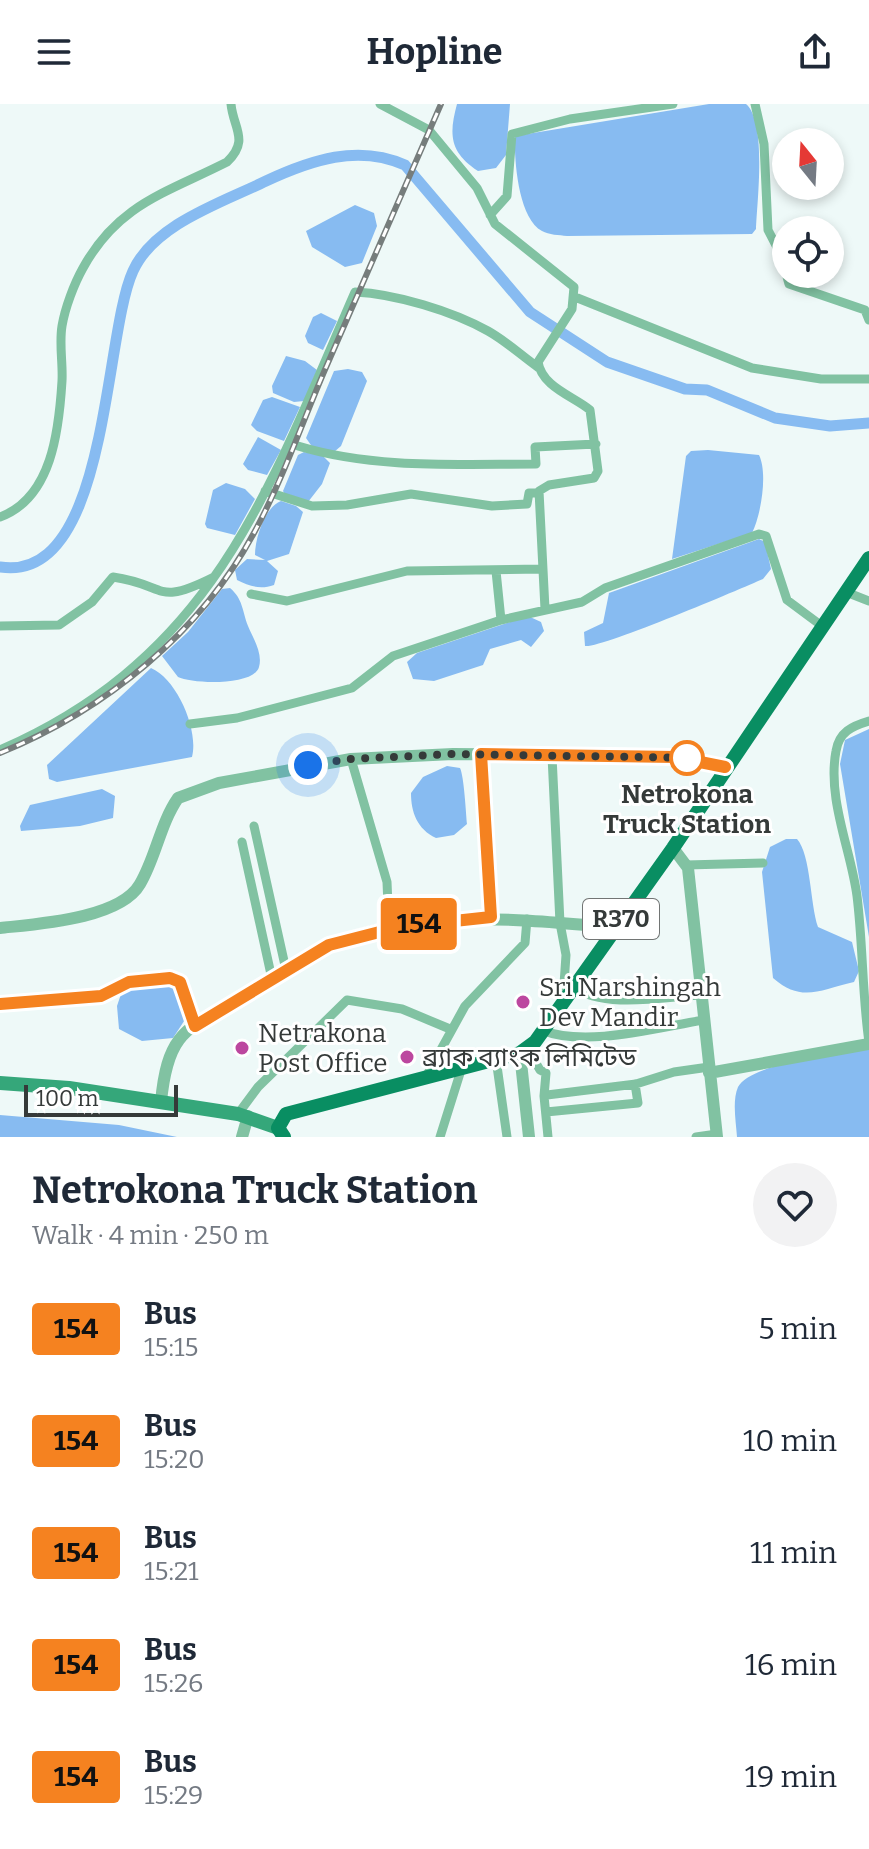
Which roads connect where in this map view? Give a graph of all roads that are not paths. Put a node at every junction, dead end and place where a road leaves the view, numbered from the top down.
1 (231, 104) edge
2 (380, 104) edge
3 (673, 104) edge
4 (755, 104) edge
5 (490, 215) junction
6 (575, 297) junction
7 (869, 320) edge
8 (539, 365) junction
9 (869, 379) edge
10 (596, 444) junction
11 (298, 446) dead end
12 (265, 491) junction
13 (539, 493) junction
14 (0, 517) edge
15 (869, 558) edge
16 (542, 569) junction
17 (496, 571) junction
18 (218, 576) junction
19 (846, 592) junction
20 (251, 594) dead end
21 (869, 601) edge
22 (545, 609) junction
23 (501, 620) junction
24 (0, 626) edge
25 (822, 626) junction
26 (869, 721) edge
27 (190, 724) dead end
28 (0, 750) edge
29 (481, 754) junction
30 (552, 756) junction
31 (351, 759) junction
32 (725, 767) junction
33 (254, 826) dead end
34 (242, 842) dead end
35 (673, 848) junction
36 (763, 863) dead end
37 (686, 865) junction
38 (491, 917) junction
39 (527, 919) junction
40 (560, 923) junction
41 (0, 928) edge
42 (389, 930) junction
43 (612, 932) junction
44 (865, 958) edge
45 (286, 970) junction
46 (272, 979) junction
47 (572, 987) junction
48 (701, 995) junction
49 (561, 1003) junction
50 (0, 1004) edge
51 (704, 1020) junction
52 (195, 1026) junction
53 (450, 1029) junction
54 (542, 1030) junction
55 (869, 1043) edge
56 (524, 1051) junction
57 (496, 1059) junction
58 (462, 1067) junction
59 (709, 1070) junction
60 (427, 1075) junction
61 (0, 1083) edge
62 (635, 1084) junction
63 (547, 1095) junction
64 (161, 1102) junction
65 (546, 1112) junction
66 (243, 1115) junction
67 (281, 1132) edge
68 (717, 1136) edge
69 (242, 1137) edge
70 (440, 1137) edge
71 (507, 1137) edge
72 (529, 1137) edge
73 (548, 1137) edge
74 (696, 1137) edge

1 - 14 street
2 - 5 street
3 - 5 street
4 - 7 street
5 - 6 street
6 - 8 street
6 - 9 street
8 - 10 street
8 - 12 street
10 - 11 street
10 - 13 street
12 - 13 street
12 - 18 street
13 - 16 street
15 - 19 main road, R370
16 - 17 street
16 - 22 street
17 - 20 street
17 - 23 street
18 - 24 street
18 - 28 street
19 - 21 street
19 - 25 main road, R370
22 - 23 street
22 - 25 street
23 - 27 street
25 - 32 main road, R370
26 - 44 street
29 - 30 street
29 - 31 street
29 - 38 street
30 - 32 street
30 - 40 street
31 - 41 street
31 - 42 street
32 - 35 main road, R370
33 - 45 street
34 - 46 street
35 - 37 street
35 - 43 main road, R370
36 - 37 street
37 - 48 street
38 - 39 street
38 - 42 street
39 - 40 street
39 - 53 street
40 - 43 street
40 - 49 street
42 - 45 street
43 - 47 main road, R370
44 - 55 street
45 - 46 street
46 - 52 street
47 - 48 street
47 - 49 main road, R370
48 - 51 street
49 - 54 main road, R370
50 - 52 street
51 - 54 street
51 - 59 street
52 - 64 street
53 - 60 street
53 - 66 street
54 - 56 main road, R370
55 - 59 street
56 - 57 main road
56 - 63 street
56 - 72 street
57 - 58 main road
57 - 71 street
58 - 60 main road
58 - 70 street
59 - 62 street
59 - 68 street
60 - 67 main road
61 - 64 main road
62 - 63 street
62 - 65 street
63 - 65 street
64 - 66 main road
65 - 73 street
66 - 67 main road
66 - 69 street
68 - 74 street

